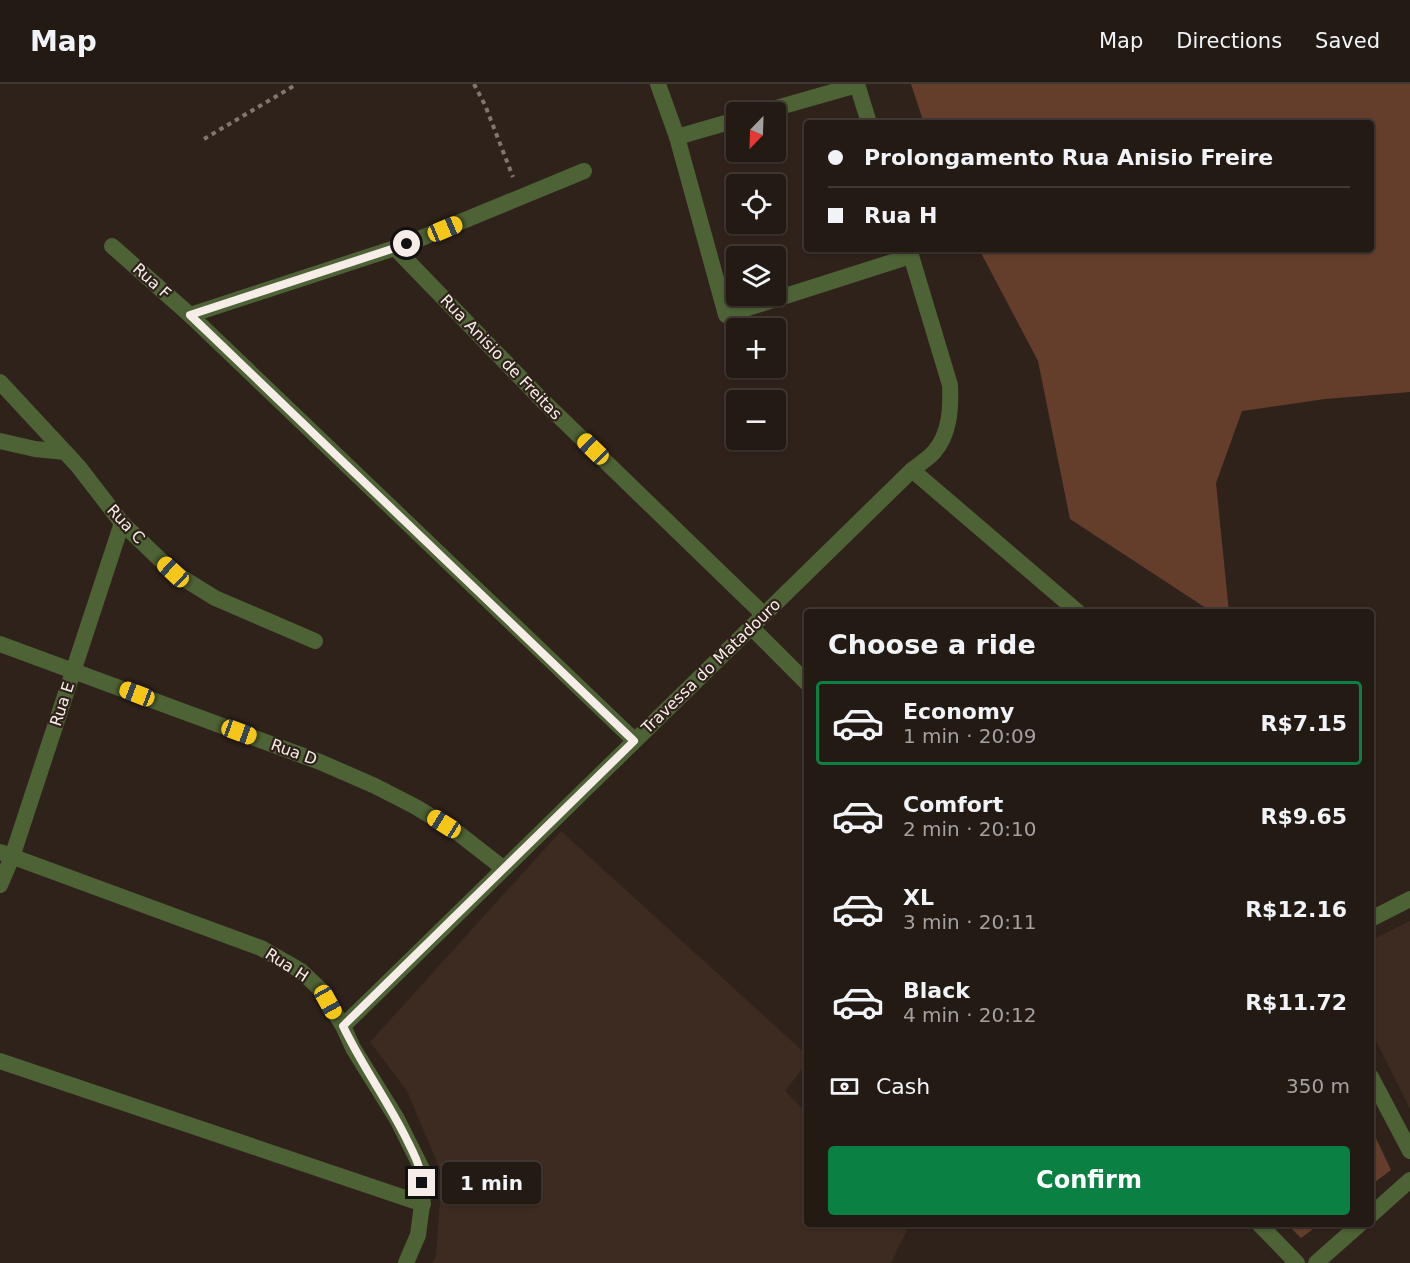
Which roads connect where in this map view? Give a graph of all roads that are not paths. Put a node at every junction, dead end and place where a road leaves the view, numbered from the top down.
1 (658, 84) edge
2 (857, 85) edge
3 (786, 105) edge
4 (868, 120) edge
5 (726, 123) edge
6 (677, 137) junction
7 (584, 171) dead end
8 (112, 246) dead end
9 (395, 248) junction
10 (910, 253) edge
11 (190, 315) junction
12 (0, 382) edge
13 (0, 441) edge
14 (65, 452) junction
15 (912, 470) junction
16 (122, 523) junction
17 (1074, 609) edge
18 (764, 615) junction
19 (751, 627) junction
20 (315, 641) dead end
21 (0, 644) edge
22 (73, 670) junction
23 (804, 680) edge
24 (634, 741) junction
25 (6, 855) edge
26 (503, 868) junction
27 (0, 885) edge
28 (1410, 899) edge
29 (1374, 917) edge
30 (343, 1026) junction
31 (0, 1061) edge
32 (1374, 1083) edge
33 (1410, 1151) edge
34 (1410, 1180) edge
35 (423, 1204) junction
36 (1374, 1212) edge
37 (1262, 1227) edge
38 (1357, 1227) edge
39 (406, 1263) edge
40 (1297, 1263) edge
41 (1316, 1263) edge

1 - 6 street
2 - 3 street
2 - 4 street
5 - 6 street
6 - 10 street, Travessa do Matadouro
7 - 9 street
8 - 11 street, Rua F
9 - 11 street
9 - 18 street, Rua Anisio de Freitas
10 - 15 street, Travessa do Matadouro
11 - 24 street, Rua F
12 - 14 street, Rua C
13 - 14 street
14 - 16 street, Rua C
15 - 17 street
15 - 18 street, Travessa do Matadouro
16 - 20 street, Rua C
16 - 22 street, Rua E
18 - 19 street, Travessa do Matadouro
19 - 23 street
19 - 24 street, Travessa do Matadouro
21 - 22 street, Rua D
22 - 25 street, Rua E
22 - 26 street, Rua D
24 - 26 street, Travessa do Matadouro
25 - 27 street, Rua E
25 - 30 street, Rua H
26 - 30 street, Travessa do Matadouro
28 - 29 street
30 - 35 street, Rua H
31 - 35 street
32 - 33 street
34 - 36 street
35 - 39 street, Rua H
37 - 40 street
38 - 41 street

